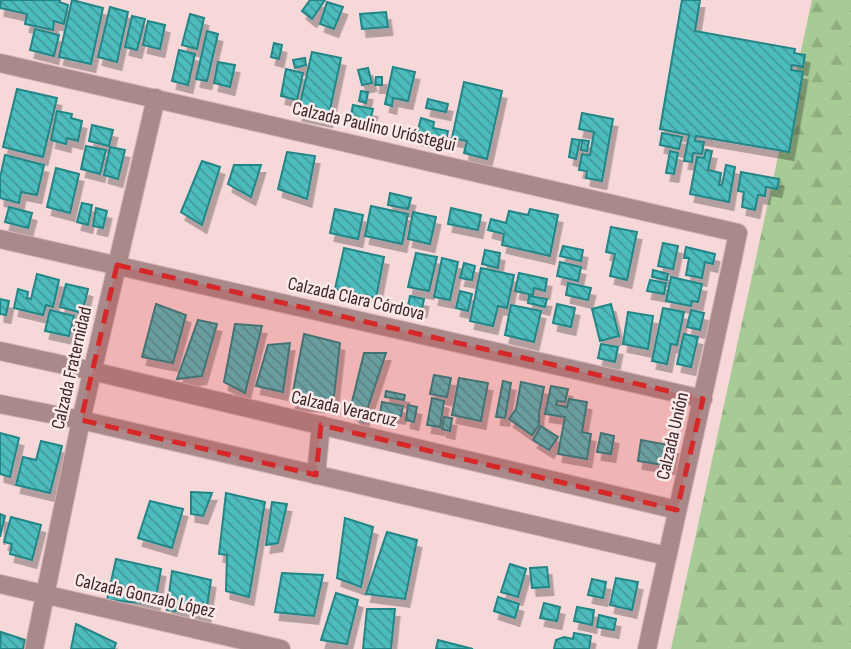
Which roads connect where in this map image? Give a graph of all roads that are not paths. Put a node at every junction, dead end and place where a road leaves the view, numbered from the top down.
1 (0, 63) edge
2 (156, 98) junction
3 (738, 233) joint
4 (0, 239) edge
5 (117, 265) junction
6 (0, 351) edge
7 (92, 371) junction
8 (703, 399) junction
9 (0, 404) edge
10 (81, 420) junction
11 (321, 425) junction
12 (316, 475) junction
13 (677, 510) junction
14 (667, 556) junction
15 (0, 584) edge
16 (46, 594) junction
17 (34, 649) edge
18 (281, 649) edge
19 (647, 649) edge

1 - 2 street, Calzada Paulino Urióstegui
2 - 3 street, Calzada Paulino Urióstegui
2 - 5 street, Calzada Fraternidad
3 - 8 street, Calzada Unión
4 - 5 street, Calzada Clara Córdova
5 - 7 street, Calzada Fraternidad
5 - 8 street, Calzada Clara Córdova
6 - 7 street, Calzada Veracruz
7 - 10 street, Calzada Fraternidad
7 - 11 street, Calzada Veracruz
8 - 13 street, Calzada Unión
9 - 10 street
10 - 12 street
10 - 16 street, Calzada Fraternidad
11 - 12 street
11 - 13 street, Calzada Veracruz
12 - 14 street
13 - 14 street, Calzada Unión
14 - 19 street, Calzada Unión
15 - 16 street, Calzada Gonzalo López
16 - 17 street, Calzada Fraternidad
16 - 18 street, Calzada Gonzalo López

